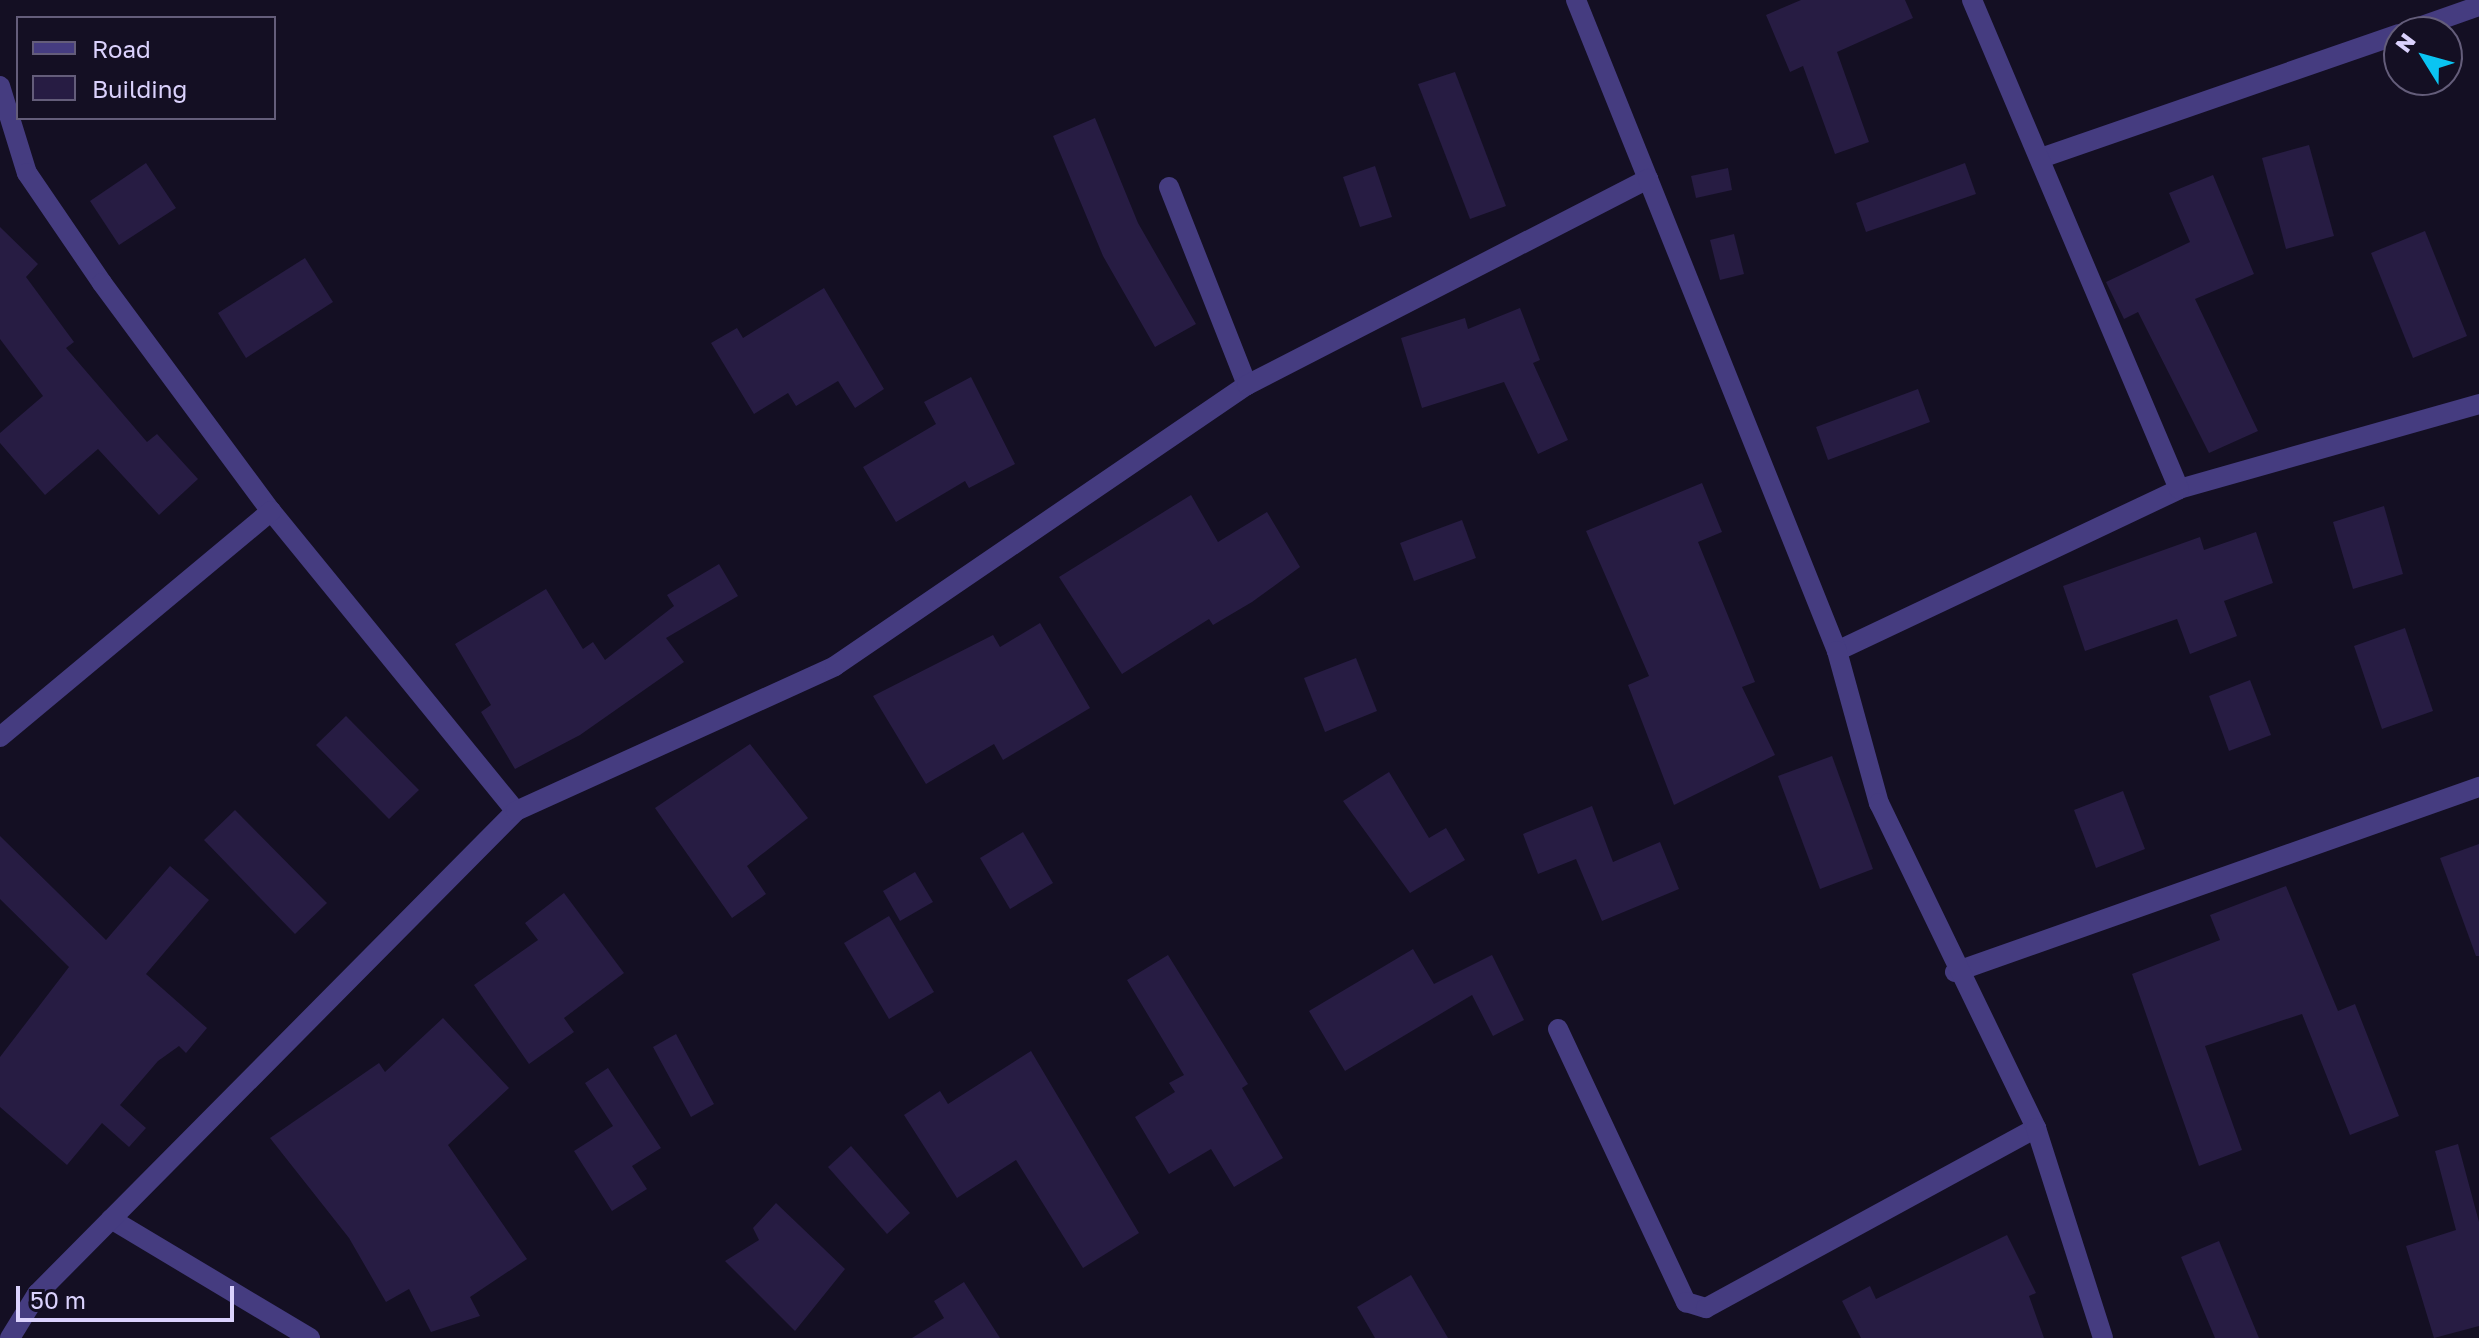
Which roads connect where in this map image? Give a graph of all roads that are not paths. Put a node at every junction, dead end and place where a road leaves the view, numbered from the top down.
1 (1576, 0) edge
2 (1972, 0) edge
3 (2479, 6) edge
4 (2450, 16) edge
5 (2383, 40) edge
6 (0, 86) edge
7 (2041, 158) junction
8 (1648, 179) junction
9 (1169, 187) dead end
10 (1247, 385) junction
11 (2479, 404) edge
12 (2179, 489) junction
13 (271, 511) junction
14 (1837, 651) junction
15 (2, 731) edge
16 (2479, 787) edge
17 (516, 811) junction
18 (1955, 972) junction
19 (1558, 1029) dead end
20 (2036, 1128) junction
21 (111, 1219) junction
22 (10, 1338) edge
23 (310, 1338) edge
24 (2103, 1338) edge

1 - 8 street
2 - 7 street
3 - 4 street
5 - 7 street
6 - 13 street
7 - 12 street
8 - 10 street
8 - 14 street
9 - 10 street
10 - 17 street
11 - 12 street
12 - 14 street
13 - 15 street
13 - 17 street
14 - 18 street
16 - 18 street
17 - 21 street
18 - 20 street
19 - 20 street
20 - 24 street
21 - 22 street
21 - 23 street

